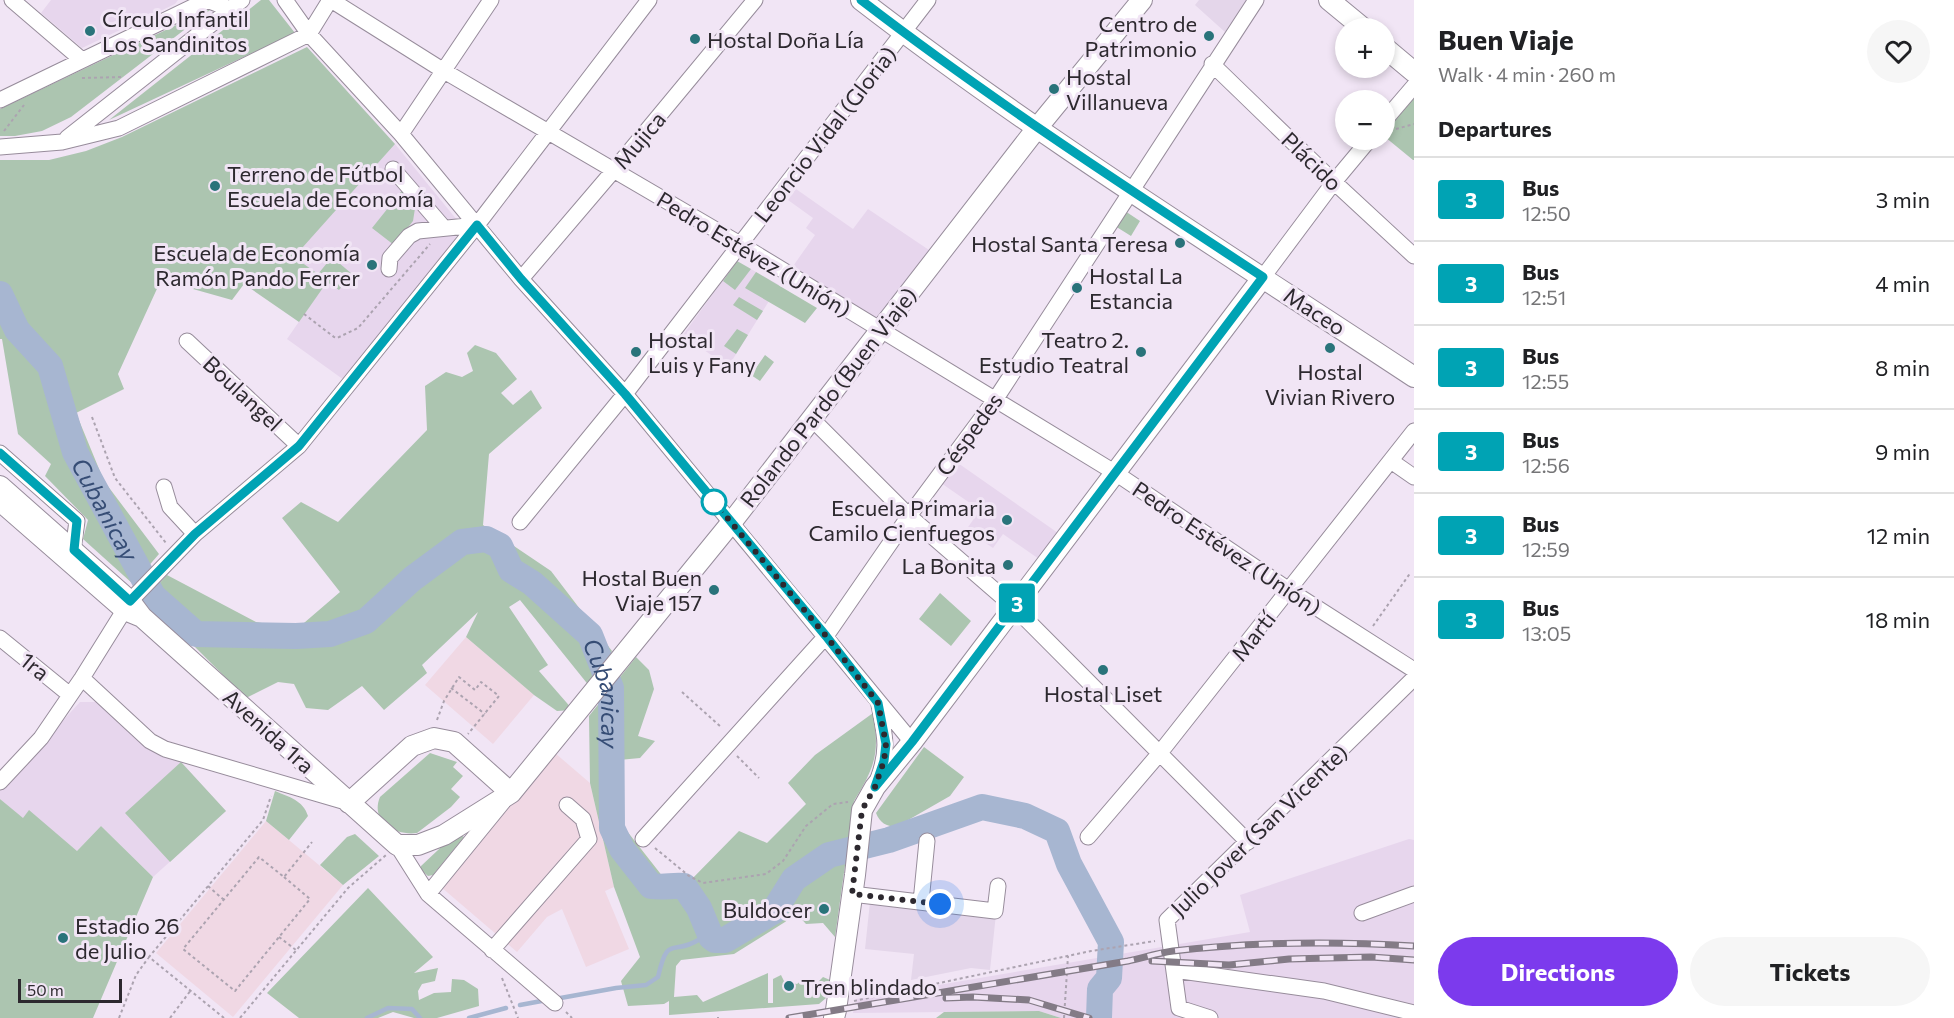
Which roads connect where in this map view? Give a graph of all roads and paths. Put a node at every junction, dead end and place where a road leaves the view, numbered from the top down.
1 (12, 0) edge
2 (285, 0) edge
3 (330, 0) edge
4 (491, 0) edge
5 (649, 0) edge
6 (755, 0) edge
7 (861, 0) edge
8 (928, 0) edge
9 (1142, 0) edge
10 (1256, 0) edge
11 (1329, 0) edge
12 (236, 4) edge
13 (1351, 18) edge
14 (903, 33) junction
15 (309, 34) junction
16 (1395, 56) edge
17 (82, 60) junction
18 (1212, 64) junction
19 (444, 71) junction
20 (1414, 72) edge
21 (146, 76) junction
22 (78, 78) dead end
23 (1414, 86) edge
24 (0, 100) edge
25 (25, 103) dead end
26 (1395, 116) edge
27 (1414, 124) edge
28 (1395, 126) edge
29 (1037, 128) junction
30 (549, 133) junction
31 (401, 134) junction
32 (0, 136) edge
33 (62, 142) junction
34 (0, 147) edge
35 (1361, 150) edge
36 (393, 169) dead end
37 (614, 170) junction
38 (1334, 182) junction
39 (1131, 191) junction
40 (477, 225) junction
41 (444, 228) junction
42 (740, 244) junction
43 (1414, 256) edge
44 (389, 269) dead end
45 (1263, 277) junction
46 (521, 279) junction
47 (304, 314) dead end
48 (880, 330) junction
49 (187, 341) dead end
50 (1414, 376) edge
51 (625, 394) junction
52 (995, 400) junction
53 (92, 417) dead end
54 (812, 419) junction
55 (1414, 432) edge
56 (299, 446) junction
57 (0, 453) edge
58 (1391, 461) junction
59 (1114, 472) junction
60 (1414, 477) edge
61 (0, 486) edge
62 (164, 487) dead end
63 (0, 501) edge
64 (909, 516) junction
65 (520, 522) dead end
66 (731, 523) junction
67 (195, 534) junction
68 (74, 550) junction
69 (175, 555) junction
70 (1411, 572) dead end
71 (1289, 590) junction
72 (133, 606) junction
73 (1014, 607) junction
74 (826, 636) junction
75 (0, 638) edge
76 (1364, 638) junction
77 (1414, 670) edge
78 (82, 678) junction
79 (1414, 678) edge
80 (451, 687) junction
81 (682, 692) dead end
82 (70, 695) junction
83 (878, 703) junction
84 (485, 714) junction
85 (431, 739) junction
86 (730, 742) junction
87 (912, 742) junction
88 (459, 746) junction
89 (1159, 754) junction
90 (759, 778) dead end
91 (0, 782) edge
92 (276, 782) junction
93 (875, 787) junction
94 (511, 793) junction
95 (854, 802) dead end
96 (349, 803) junction
97 (567, 805) dead end
98 (1088, 837) dead end
99 (643, 839) joint
100 (927, 841) dead end
101 (312, 842) dead end
102 (1248, 842) junction
103 (397, 845) junction
104 (284, 877) junction
105 (854, 885) junction
106 (208, 886) junction
107 (998, 886) dead end
108 (428, 894) junction
109 (1414, 894) edge
110 (224, 900) junction
111 (921, 902) junction
112 (1362, 913) dead end
113 (279, 937) junction
114 (1169, 938) junction
115 (296, 950) junction
116 (492, 950) junction
117 (1068, 956) junction
118 (149, 957) junction
119 (1174, 970) junction
120 (191, 990) junction
121 (554, 1002) joint
122 (835, 1012) edge
123 (1414, 1012) edge
124 (118, 1018) edge
125 (170, 1018) edge
126 (224, 1018) edge
127 (240, 1018) edge
128 (518, 1018) edge
129 (572, 1018) edge
130 (1064, 1018) edge
131 (1210, 1018) edge

1 - 17 street
2 - 15 street
3 - 15 street
3 - 19 street, Pedro Estévez (Unión)
4 - 19 street
5 - 30 street
6 - 37 street, Mujica
7 - 14 main road, Maceo
8 - 14 street, Leoncio Vidal (Gloria)
9 - 29 main road, Rolando Pardo (Buen Viaje)
10 - 18 street, Céspedes
11 - 13 main road
12 - 17 street
12 - 21 street
14 - 29 main road, Maceo
14 - 42 street, Leoncio Vidal (Gloria)
15 - 31 street
15 - 33 street
16 - 20 main road
17 - 24 street
18 - 38 street, Plácido
18 - 39 street, Céspedes
19 - 30 street, Pedro Estévez (Unión)
19 - 31 street
21 - 22 path
21 - 33 street
23 - 26 street
25 - 32 path
27 - 28 path
29 - 39 main road, Maceo
29 - 48 main road, Rolando Pardo (Buen Viaje)
30 - 37 street, Pedro Estévez (Unión)
30 - 40 street
31 - 40 street
33 - 34 street
35 - 38 street
36 - 41 street
37 - 42 street, Pedro Estévez (Unión)
37 - 46 street, Mujica
38 - 43 street, Plácido
38 - 45 street
39 - 45 main road, Maceo
39 - 52 street, Céspedes
40 - 41 street
40 - 46 street
40 - 56 street
41 - 44 street
41 - 47 path
42 - 48 street, Pedro Estévez (Unión)
42 - 51 street, Leoncio Vidal (Gloria)
45 - 50 main road, Maceo
45 - 59 main road
46 - 51 street
48 - 52 street, Pedro Estévez (Unión)
48 - 54 main road, Rolando Pardo (Buen Viaje)
49 - 56 street, Boulangel
51 - 65 street, Leoncio Vidal (Gloria)
51 - 66 street
52 - 59 street, Pedro Estévez (Unión)
52 - 64 street, Céspedes
53 - 69 path
54 - 64 street
54 - 66 main road, Rolando Pardo (Buen Viaje)
55 - 58 street, Martí
56 - 67 street
57 - 68 street
58 - 60 street
58 - 71 street, Martí
59 - 71 street, Pedro Estévez (Unión)
59 - 73 main road
61 - 68 main road, Avenida 1ra
62 - 67 street
63 - 72 main road, Avenida 1ra
64 - 73 street
64 - 74 street, Céspedes
66 - 74 street
66 - 94 main road, Rolando Pardo (Buen Viaje)
67 - 69 street
68 - 72 main road, Avenida 1ra
69 - 72 street
70 - 76 path
71 - 76 street, Pedro Estévez (Unión)
71 - 89 street, Martí
72 - 78 street
72 - 96 main road, Avenida 1ra
73 - 87 main road
73 - 89 street
74 - 83 street
74 - 86 street, Céspedes
75 - 82 street, 1ra
76 - 77 street, Pedro Estévez (Unión)
78 - 82 street
78 - 92 street
79 - 102 street, Julio Jover (San Vicente)
80 - 84 path
80 - 84 path
80 - 85 path
81 - 86 path
82 - 91 street
83 - 87 street
83 - 93 street
84 - 88 path
85 - 88 main road
85 - 96 main road
86 - 90 path
86 - 99 street, Céspedes
87 - 93 main road
88 - 94 main road
89 - 98 street, Martí
89 - 102 street
92 - 96 street
92 - 106 path
93 - 105 main road
94 - 103 main road, Rolando Pardo (Buen Viaje)
94 - 108 street
95 - 99 path
96 - 103 main road, Avenida 1ra
97 - 116 street
100 - 111 street
101 - 104 path
102 - 114 street, Julio Jover (San Vicente)
103 - 108 street
103 - 115 path
104 - 110 path
104 - 113 path
105 - 111 street
105 - 122 main road
106 - 110 path
106 - 118 path
107 - 111 street
108 - 116 street
109 - 112 street
110 - 113 path
113 - 115 path
114 - 117 path
114 - 119 street, Julio Jover (San Vicente)
115 - 127 path
116 - 121 street
116 - 128 path
117 - 122 path
117 - 130 path
118 - 120 path
118 - 124 path
119 - 123 street
119 - 131 street, Julio Jover (San Vicente)
120 - 125 path
120 - 126 path
121 - 129 path

